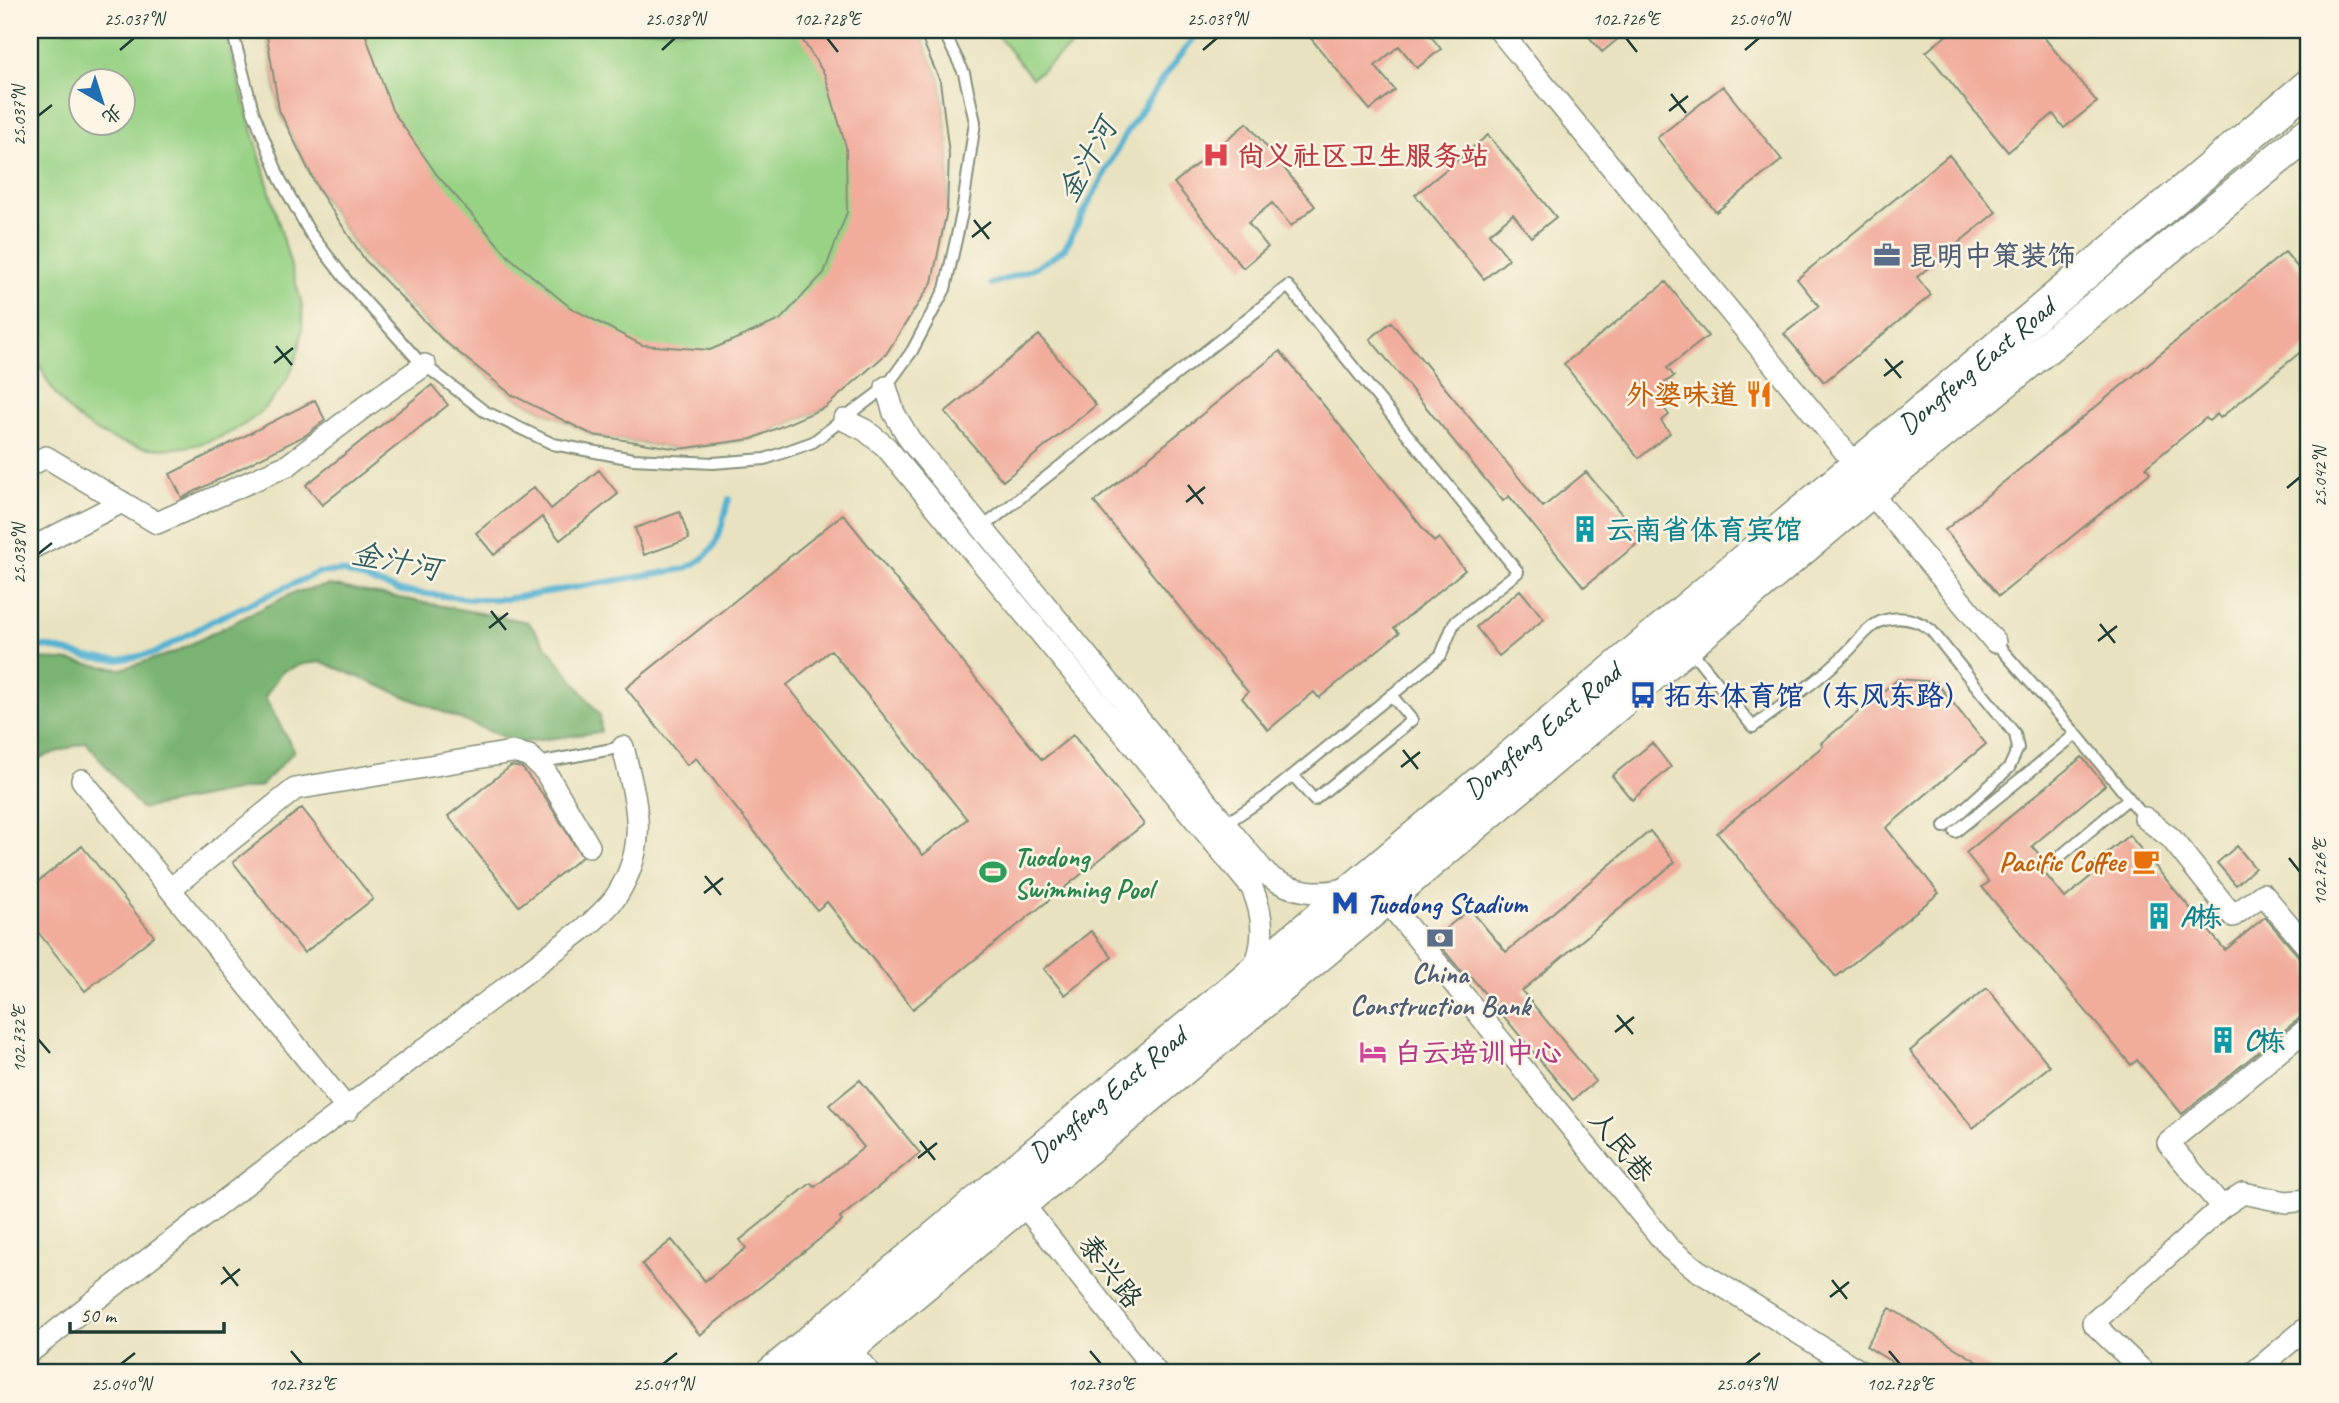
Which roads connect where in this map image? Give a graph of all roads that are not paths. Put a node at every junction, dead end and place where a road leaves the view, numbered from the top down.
1 (232, 30) edge
2 (943, 30) edge
3 (1499, 30) edge
4 (2309, 85) edge
5 (2309, 133) edge
6 (425, 365) junction
7 (886, 387) junction
8 (844, 420) junction
9 (30, 465) edge
10 (1863, 478) junction
11 (122, 502) junction
12 (982, 528) junction
13 (30, 549) edge
14 (1995, 642) joint
15 (1687, 645) junction
16 (1391, 695) junction
17 (2076, 734) junction
18 (623, 747) joint
19 (548, 761) dead end
20 (1293, 775) junction
21 (82, 780) dead end
22 (2129, 798) junction
23 (2145, 818) joint
24 (1225, 824) junction
25 (1944, 827) dead end
26 (1955, 832) dead end
27 (589, 846) dead end
28 (2051, 864) dead end
29 (1384, 882) junction
30 (170, 889) junction
31 (2309, 949) edge
32 (1252, 974) junction
33 (2309, 1027) edge
34 (348, 1110) junction
35 (2309, 1200) edge
36 (1022, 1203) junction
37 (2221, 1208) junction
38 (2309, 1326) edge
39 (848, 1348) junction
40 (30, 1352) edge
41 (772, 1373) edge
42 (818, 1373) edge
43 (870, 1373) edge
44 (1157, 1373) edge
45 (1863, 1373) edge
46 (2145, 1373) edge
47 (2253, 1373) edge

1 - 6 lane
2 - 7 lane
3 - 10 street
4 - 10 main road, Dongfeng East Road
5 - 10 main road, Dongfeng East Road
6 - 8 lane
6 - 11 street
7 - 8 lane
7 - 12 street
8 - 32 street
9 - 11 street
10 - 14 street
10 - 15 main road, Dongfeng East Road
10 - 29 main road, Dongfeng East Road
11 - 13 street
12 - 16 lane
12 - 24 street
14 - 17 lane
15 - 25 lane
15 - 29 main road, Dongfeng East Road
16 - 20 lane
16 - 20 lane
17 - 22 lane
17 - 26 lane
18 - 19 lane
18 - 34 street
20 - 24 lane
21 - 30 street
22 - 23 lane
22 - 28 lane
23 - 31 street
24 - 29 street
27 - 30 street
29 - 32 main road, Dongfeng East Road
29 - 36 main road, Dongfeng East Road
29 - 45 street, 人民巷
30 - 34 street
32 - 41 main road, Dongfeng East Road
33 - 37 street
34 - 40 street
35 - 37 street
36 - 39 main road, Dongfeng East Road
36 - 44 street, 泰兴路
37 - 46 street
38 - 47 street
39 - 42 main road, Dongfeng East Road
39 - 43 street

